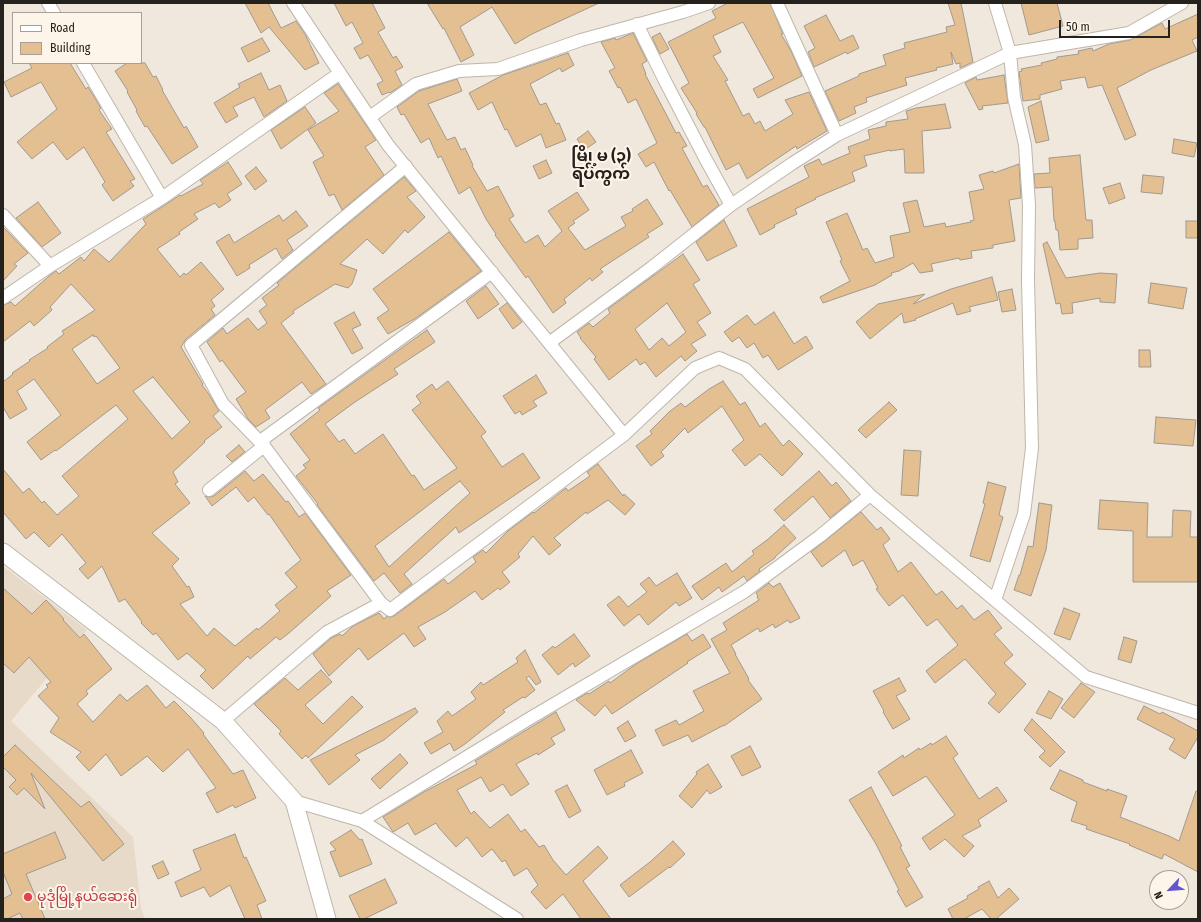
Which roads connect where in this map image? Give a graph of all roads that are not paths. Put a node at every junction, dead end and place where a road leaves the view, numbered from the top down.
1 (48, 3) edge
2 (293, 3) edge
3 (708, 3) edge
4 (777, 3) edge
5 (995, 3) edge
6 (1182, 3) edge
7 (53, 12) edge
8 (637, 24) junction
9 (1010, 53) junction
10 (84, 64) edge
11 (340, 73) junction
12 (370, 117) junction
13 (837, 135) junction
14 (406, 166) junction
15 (162, 198) junction
16 (731, 205) junction
17 (3, 215) edge
18 (50, 266) junction
19 (492, 272) junction
20 (3, 298) edge
21 (549, 343) junction
22 (624, 435) junction
23 (264, 446) junction
24 (209, 490) dead end
25 (870, 495) junction
26 (3, 552) edge
27 (995, 600) junction
28 (381, 602) junction
29 (1198, 713) edge
30 (223, 721) junction
31 (294, 801) junction
32 (362, 821) junction
33 (327, 919) edge
34 (517, 919) edge

1 - 7 street
2 - 11 street
3 - 8 street
4 - 13 street
5 - 9 street
6 - 9 street
8 - 12 street
8 - 16 street
9 - 13 street
9 - 27 street
10 - 15 street
11 - 12 street
11 - 15 street
12 - 14 street
13 - 16 street
14 - 19 street
14 - 23 street
15 - 18 street
16 - 21 street
17 - 18 street
18 - 20 street
19 - 21 street
19 - 23 street
21 - 22 street
22 - 25 street
22 - 28 street
23 - 24 street
23 - 28 street
25 - 27 street
25 - 32 street
26 - 30 main road
27 - 29 street
28 - 30 street
30 - 31 main road
31 - 32 street
31 - 33 main road
32 - 34 street

